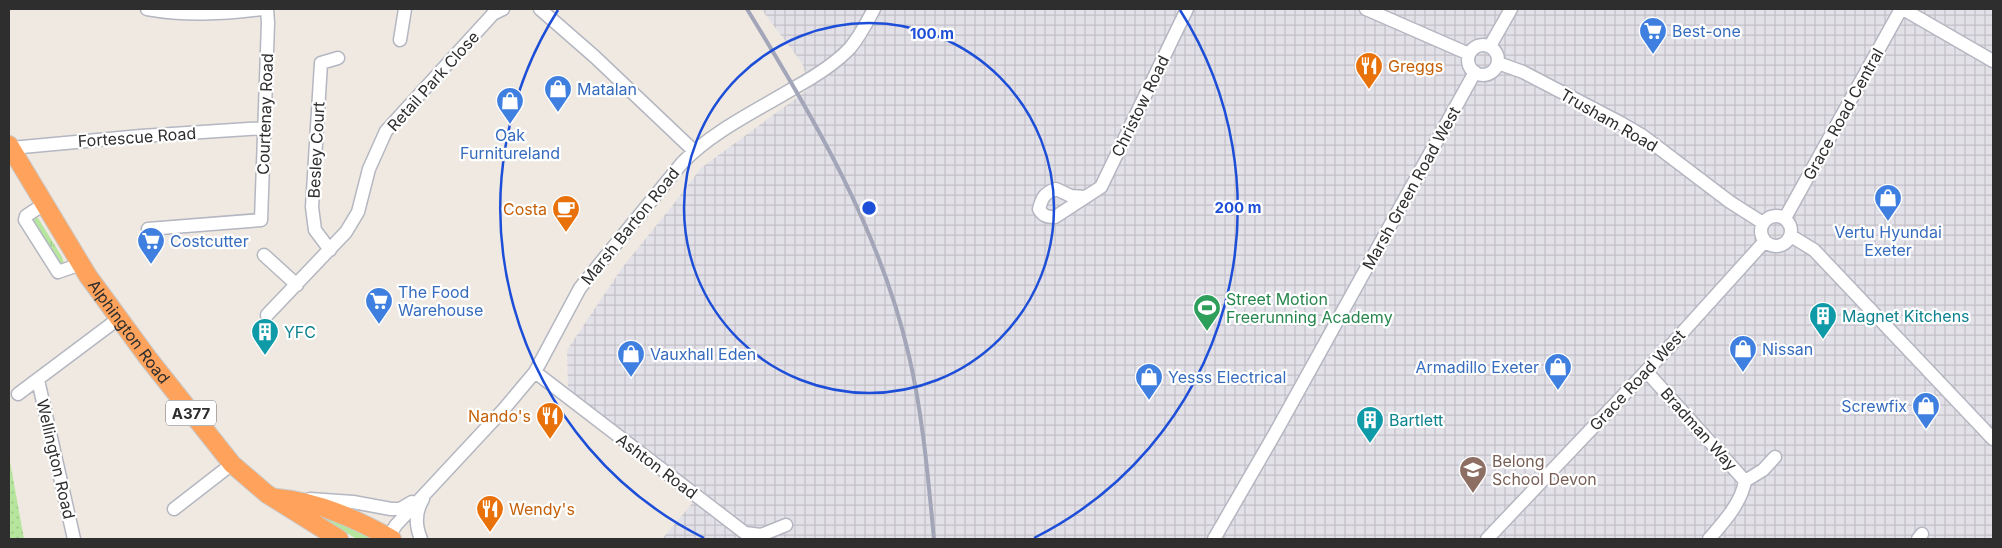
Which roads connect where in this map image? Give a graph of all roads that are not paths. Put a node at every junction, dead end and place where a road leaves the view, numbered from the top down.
1 (147, 9) edge
2 (262, 9) edge
3 (267, 9) edge
4 (405, 9) edge
5 (502, 9) edge
6 (540, 9) edge
7 (874, 9) edge
8 (1187, 9) edge
9 (1366, 9) edge
10 (1511, 9) edge
11 (1902, 9) edge
12 (400, 40) dead end
13 (1490, 46) junction
14 (1469, 54) junction
15 (338, 58) dead end
16 (1992, 58) edge
17 (1498, 63) junction
18 (1475, 72) junction
19 (265, 128) junction
20 (10, 147) edge
21 (694, 151) junction
22 (1086, 197) dead end
23 (44, 204) junction
24 (1785, 218) junction
25 (1763, 223) junction
26 (148, 229) dead end
27 (1791, 236) junction
28 (1765, 241) junction
29 (330, 250) junction
30 (264, 254) dead end
31 (81, 264) junction
32 (296, 285) junction
33 (267, 316) dead end
34 (118, 319) junction
35 (1646, 371) junction
36 (535, 372) junction
37 (38, 380) junction
38 (18, 394) dead end
39 (1993, 439) edge
40 (1775, 457) dead end
41 (232, 464) junction
42 (1745, 481) junction
43 (429, 488) junction
44 (274, 498) junction
45 (298, 500) junction
46 (174, 509) dead end
47 (786, 525) dead end
48 (391, 536) edge
49 (74, 539) edge
50 (339, 539) edge
51 (421, 539) edge
52 (1214, 539) edge
53 (1487, 539) edge
54 (1709, 539) edge

1 - 2 street
3 - 19 street, Courtenay Road
4 - 12 street
5 - 29 street, Retail Park Close
6 - 21 street
7 - 21 street, Marsh Barton Road
8 - 22 street, Christow Road
9 - 14 street
10 - 13 street
11 - 16 street
11 - 24 street, Grace Road Central
13 - 14 street
13 - 17 street
14 - 18 street
15 - 29 street, Besley Court
17 - 18 street
17 - 25 street, Trusham Road
18 - 52 street, Marsh Green Road West
19 - 20 street, Fortescue Road
19 - 26 street, Courtenay Road
20 - 23 highway, Alphington Road / A377
21 - 36 street, Marsh Barton Road
23 - 31 highway, Alphington Road / A377
23 - 31 street
24 - 25 street
24 - 27 street
25 - 28 street
27 - 28 street
27 - 39 street
28 - 35 street, Grace Road West
29 - 32 street, Retail Park Close
30 - 32 street
31 - 34 highway, Alphington Road / A377
32 - 33 street, Retail Park Close
34 - 37 street
34 - 41 highway, Alphington Road / A377
35 - 42 street, Bradman Way
35 - 53 street, Grace Road West
36 - 43 street, Marsh Barton Road
36 - 47 street, Ashton Road
37 - 38 street
37 - 49 street, Wellington Road
40 - 42 street
41 - 44 highway, Alphington Road / A377
41 - 46 street
42 - 54 street, Bradman Way
43 - 45 street, Marsh Barton Road
43 - 48 street, Marsh Barton Road
43 - 51 street, Marsh Barton Road
44 - 45 highway
44 - 50 highway, Alphington Road / A377
45 - 48 highway

